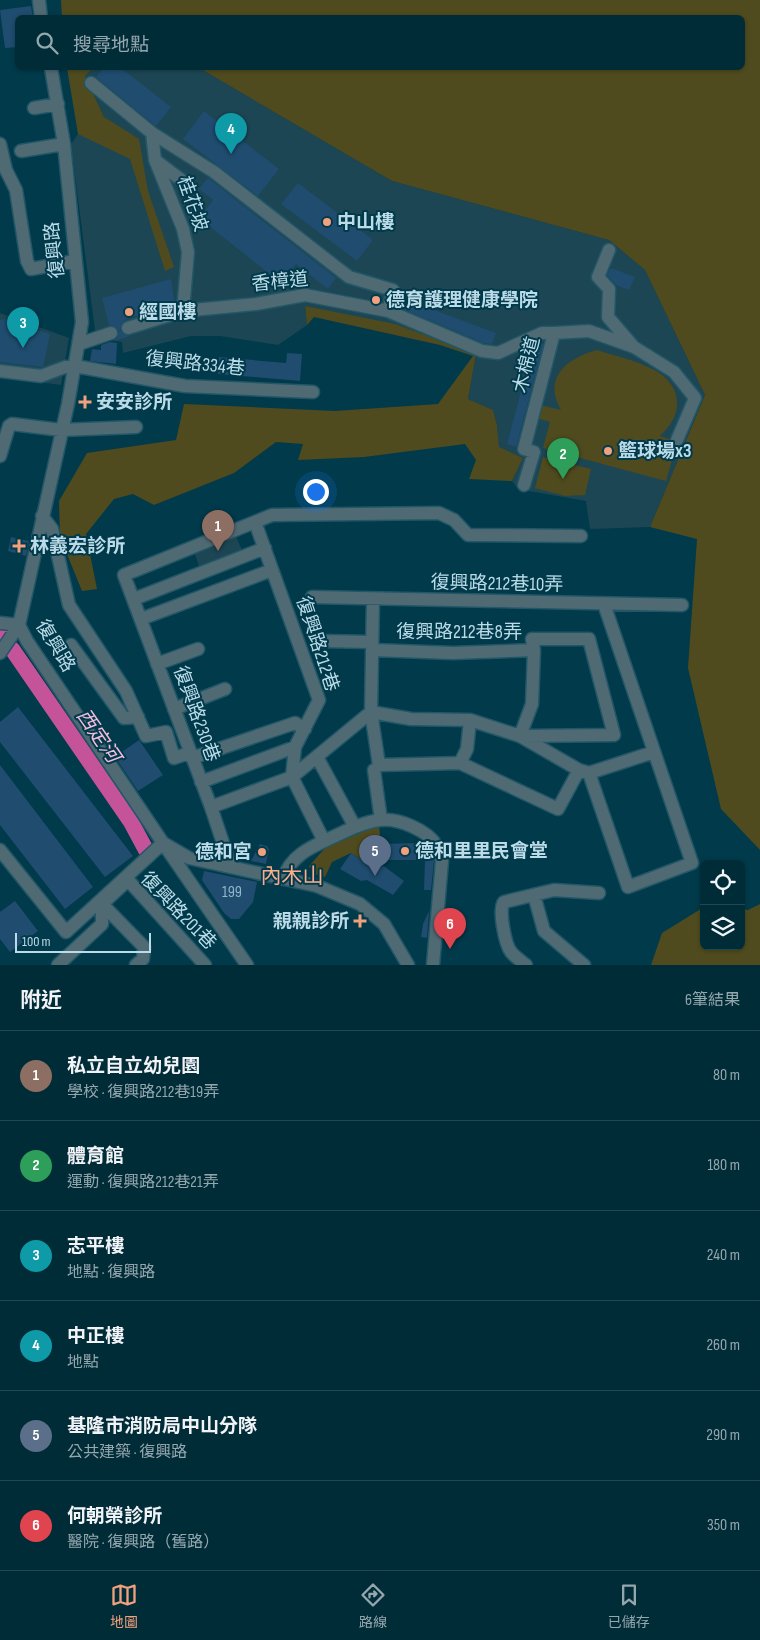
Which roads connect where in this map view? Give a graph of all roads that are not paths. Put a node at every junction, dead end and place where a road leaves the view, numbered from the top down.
1 (39, 0) edge
2 (40, 15) edge
3 (50, 70) edge
4 (91, 83) dead end
5 (58, 104) junction
6 (34, 108) dead end
7 (152, 134) junction
8 (0, 144) edge
9 (64, 144) junction
10 (20, 151) dead end
11 (156, 160) junction
12 (188, 185) dead end
13 (609, 250) dead end
14 (74, 261) junction
15 (183, 311) junction
16 (388, 311) junction
17 (82, 322) junction
18 (128, 328) dead end
19 (554, 332) junction
20 (80, 344) junction
21 (634, 347) junction
22 (75, 366) junction
23 (0, 371) edge
24 (313, 392) dead end
25 (136, 427) dead end
26 (61, 430) junction
27 (677, 440) dead end
28 (0, 456) edge
29 (524, 485) dead end
30 (42, 516) junction
31 (255, 522) junction
32 (581, 536) dead end
33 (265, 548) junction
34 (272, 570) junction
35 (312, 598) dead end
36 (134, 599) junction
37 (373, 600) junction
38 (604, 604) junction
39 (682, 605) dead end
40 (141, 620) junction
41 (0, 624) edge
42 (19, 625) junction
43 (323, 641) dead end
44 (71, 645) dead end
45 (533, 645) junction
46 (372, 646) junction
47 (198, 649) dead end
48 (0, 653) edge
49 (157, 664) junction
50 (225, 689) dead end
51 (174, 709) junction
52 (371, 712) junction
53 (138, 717) junction
54 (470, 720) junction
55 (305, 729) junction
56 (520, 736) junction
57 (295, 747) junction
58 (654, 752) junction
59 (191, 756) junction
60 (317, 757) junction
61 (460, 763) junction
62 (374, 770) dead end
63 (584, 772) junction
64 (292, 777) junction
65 (201, 782) junction
66 (211, 807) junction
67 (381, 820) junction
68 (355, 827) junction
69 (324, 841) junction
70 (163, 843) junction
71 (0, 850) edge
72 (189, 858) junction
73 (231, 867) junction
74 (181, 871) junction
75 (283, 879) junction
76 (599, 893) dead end
77 (534, 895) junction
78 (102, 904) junction
79 (142, 963) edge
80 (58, 965) edge
81 (205, 965) edge
82 (247, 965) edge
83 (408, 965) edge
84 (433, 965) edge
85 (526, 965) edge
86 (584, 965) edge

1 - 2 street
3 - 5 street, 復興路
4 - 7 street
5 - 6 street
5 - 9 street, 復興路
7 - 11 street, 桂花坡
7 - 16 street
8 - 14 street
9 - 10 street
9 - 14 street, 復興路
11 - 12 street
11 - 15 street, 桂花坡
13 - 21 street
14 - 17 street, 復興路
15 - 16 street, 香樟道
15 - 18 street
16 - 19 street, 木棉道
17 - 20 street, 復興路
17 - 20 street
19 - 21 street
19 - 29 street, 木棉道
20 - 22 street, 復興路
21 - 27 street
22 - 23 street
22 - 24 street, 復興路334巷
22 - 26 street, 復興路
25 - 26 street
26 - 28 street
26 - 30 street, 復興路
30 - 42 street, 復興路
30 - 53 street
31 - 32 street
31 - 33 street, 復興路212巷
31 - 36 street, 復興路230巷
33 - 34 street, 復興路212巷
33 - 36 street
34 - 40 street
34 - 55 street, 復興路212巷
35 - 37 street, 復興路212巷10弄
36 - 40 street, 復興路230巷
37 - 38 street, 復興路212巷10弄
37 - 46 street
38 - 39 street, 復興路212巷10弄
38 - 58 street
40 - 49 street, 復興路230巷
41 - 42 street
42 - 48 street
42 - 70 street, 復興路
43 - 46 street, 復興路212巷8弄
44 - 53 street
45 - 46 street, 復興路212巷8弄
45 - 56 street
45 - 56 street, 復興路212巷8弄
46 - 52 street
47 - 49 street
49 - 51 street, 復興路230巷
50 - 51 street
51 - 59 street, 復興路230巷
52 - 54 street
52 - 60 street
52 - 61 street
53 - 59 street
54 - 56 street
54 - 61 street
55 - 57 street, 復興路212巷
55 - 59 street
56 - 63 street
57 - 64 street, 復興路212巷
57 - 65 street
58 - 63 street
58 - 63 street
59 - 65 street, 復興路230巷
60 - 64 street
60 - 68 street
61 - 63 street
62 - 67 street
64 - 66 street
64 - 69 street, 復興路212巷
65 - 66 street, 復興路230巷
66 - 73 street, 復興路230巷
67 - 68 street
67 - 84 street
68 - 69 street
69 - 75 street
70 - 71 street
70 - 72 street, 復興路
70 - 74 street, 復興路201巷
72 - 73 street, 復興路
72 - 74 street, 復興路201巷
73 - 75 street, 復興路
74 - 82 street, 復興路201巷
75 - 83 street, 復興路
76 - 77 street
77 - 85 street
77 - 86 street
78 - 79 street
78 - 80 street
78 - 81 street, 復興路201巷

